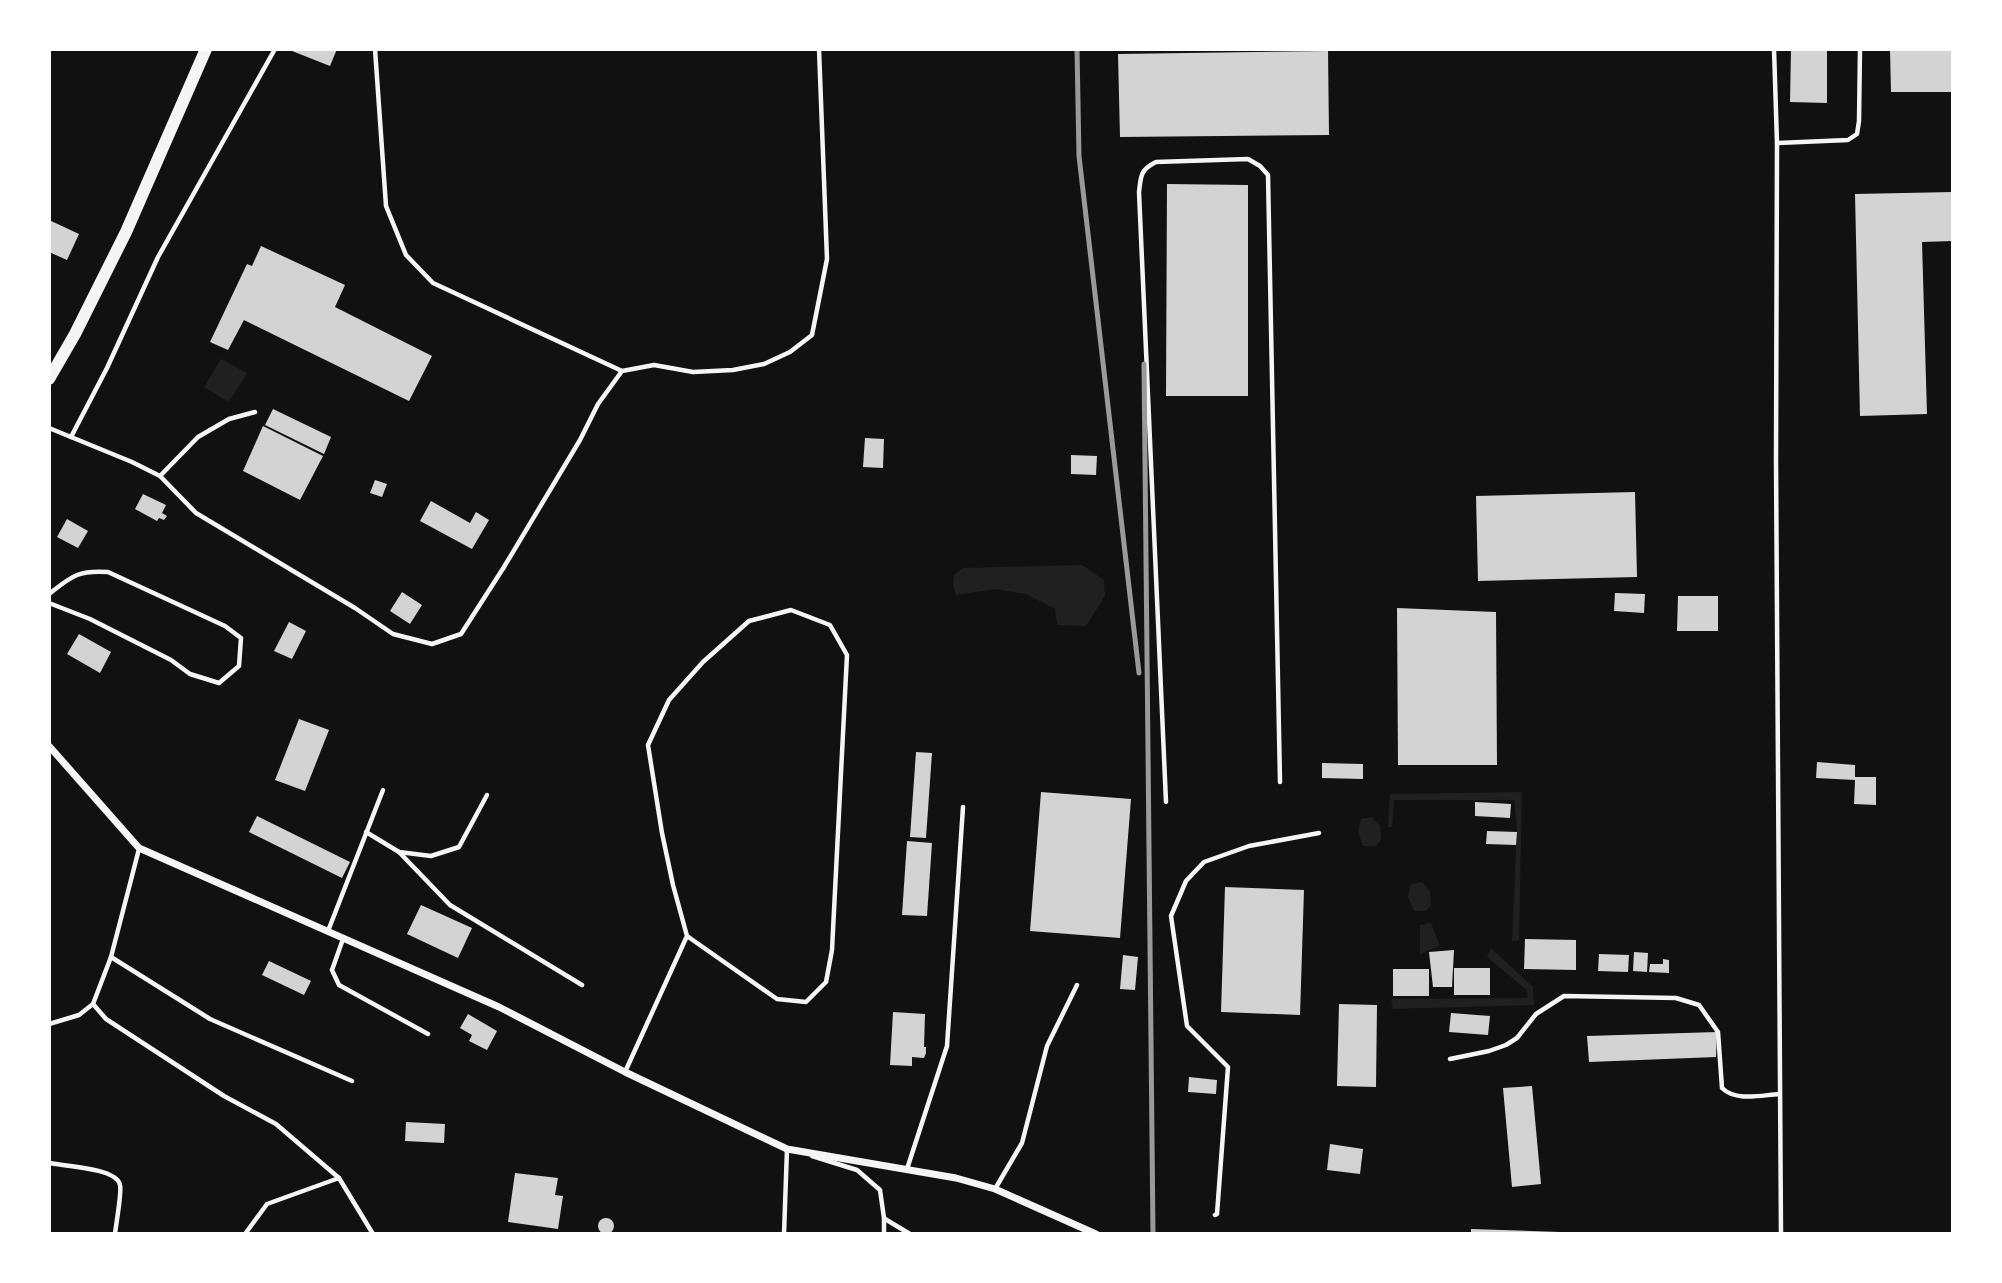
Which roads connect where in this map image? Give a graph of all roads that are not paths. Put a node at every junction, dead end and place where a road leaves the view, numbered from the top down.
1 (206, 49) edge
2 (275, 49) edge
3 (375, 49) edge
4 (819, 49) edge
5 (1774, 49) edge
6 (1860, 49) edge
7 (1777, 143) junction
8 (622, 371) junction
9 (49, 379) edge
10 (255, 412) dead end
11 (49, 428) edge
12 (71, 437) junction
13 (160, 476) junction
14 (49, 594) edge
15 (49, 603) edge
16 (49, 746) edge
17 (1280, 782) dead end
18 (383, 790) dead end
19 (487, 795) dead end
20 (1166, 802) dead end
21 (963, 807) dead end
22 (366, 832) junction
23 (1320, 833) dead end
24 (139, 848) junction
25 (399, 852) junction
26 (328, 931) junction
27 (687, 936) junction
28 (344, 938) junction
29 (111, 957) junction
30 (582, 985) dead end
31 (1077, 985) dead end
32 (93, 1003) junction
33 (49, 1024) edge
34 (428, 1034) dead end
35 (1450, 1059) dead end
36 (625, 1072) junction
37 (352, 1082) dead end
38 (1779, 1094) junction
39 (787, 1149) junction
40 (49, 1163) edge
41 (906, 1168) junction
42 (339, 1178) junction
43 (995, 1189) junction
44 (1215, 1216) dead end
45 (884, 1218) junction
46 (115, 1234) edge
47 (245, 1234) edge
48 (373, 1234) edge
49 (784, 1234) edge
50 (884, 1234) edge
51 (909, 1234) edge
52 (1096, 1234) edge
53 (1781, 1234) edge

1 - 9 main road
2 - 12 lane
3 - 8 lane
4 - 8 lane
5 - 7 lane
6 - 7 lane
7 - 38 lane
8 - 13 lane
10 - 13 lane
11 - 12 lane
12 - 13 lane
14 - 15 lane
16 - 24 street
17 - 20 lane
18 - 22 lane
19 - 25 lane
21 - 41 lane
22 - 25 lane
22 - 26 lane
23 - 44 lane
24 - 26 street
24 - 29 lane
25 - 30 lane
26 - 28 street
27 - 27 lane
27 - 36 lane
28 - 34 lane
28 - 36 street
29 - 32 lane
29 - 37 lane
31 - 43 lane
32 - 33 lane
32 - 42 lane
35 - 38 lane
36 - 39 street
38 - 53 lane
39 - 41 street
39 - 45 lane
39 - 49 lane
40 - 46 lane
41 - 43 street
42 - 47 lane
42 - 48 lane
43 - 52 street
45 - 50 lane
45 - 51 lane

